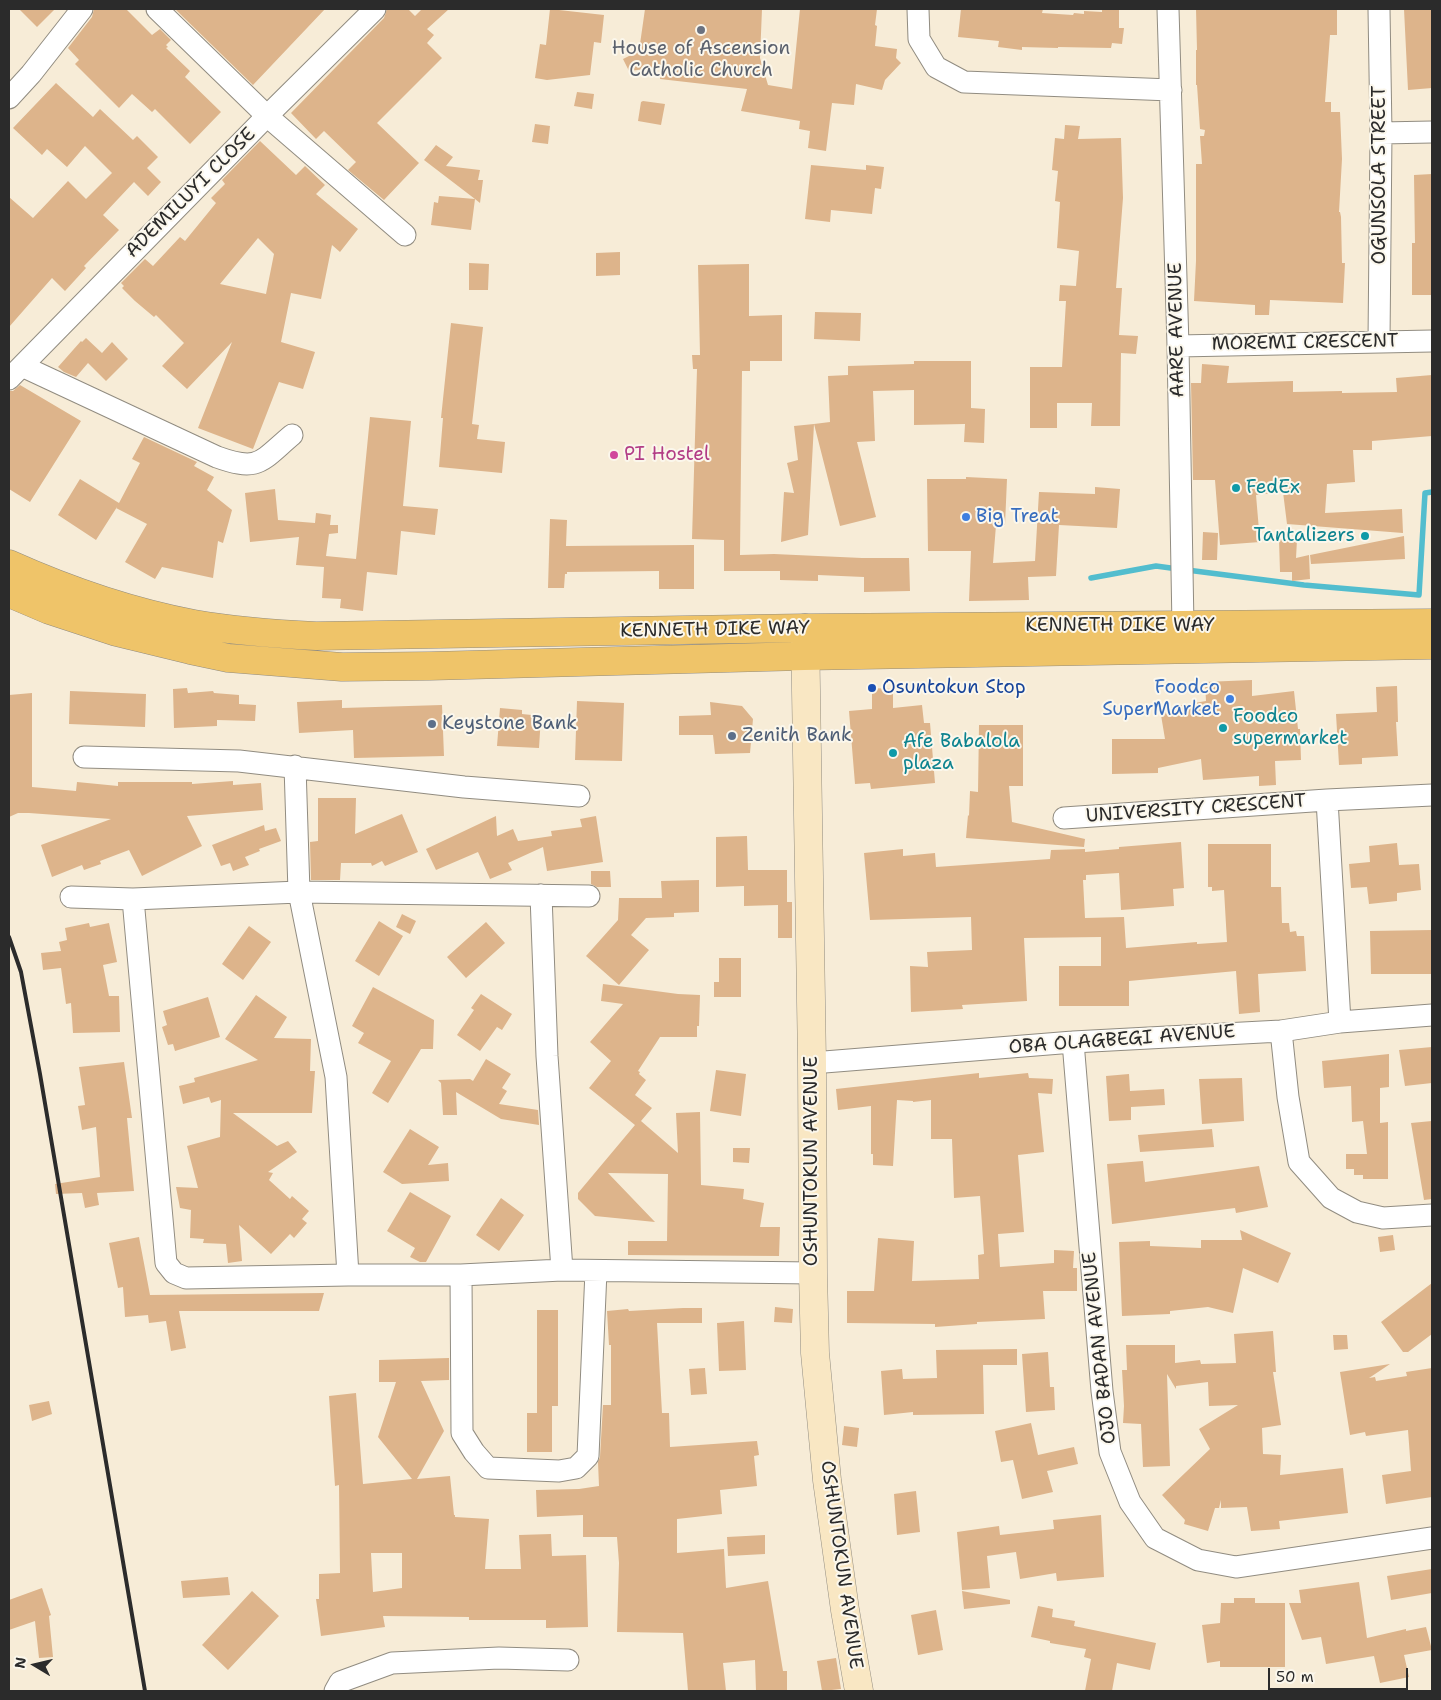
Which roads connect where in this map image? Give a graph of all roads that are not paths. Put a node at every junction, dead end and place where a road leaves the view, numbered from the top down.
1 (82, 9) edge
2 (157, 9) edge
3 (375, 9) edge
4 (918, 9) edge
5 (1168, 9) edge
6 (1380, 9) edge
7 (1171, 90) junction
8 (9, 98) edge
9 (267, 116) junction
10 (1432, 132) edge
11 (1381, 133) junction
12 (404, 234) dead end
13 (1379, 341) junction
14 (1432, 341) edge
15 (1178, 346) junction
16 (15, 372) edge
17 (292, 435) dead end
18 (9, 564) edge
19 (9, 593) edge
20 (1432, 623) edge
21 (805, 628) junction
22 (524, 634) junction
23 (1179, 638) junction
24 (1432, 645) edge
25 (804, 656) junction
26 (524, 664) junction
27 (84, 757) dead end
28 (295, 766) junction
29 (1432, 795) edge
30 (579, 796) dead end
31 (1327, 800) junction
32 (1064, 818) dead end
33 (300, 892) junction
34 (541, 895) junction
35 (589, 896) dead end
36 (71, 897) dead end
37 (133, 899) junction
38 (1432, 1015) edge
39 (1340, 1022) junction
40 (1281, 1030) junction
41 (1073, 1042) junction
42 (812, 1063) junction
43 (1432, 1215) edge
44 (562, 1270) junction
45 (596, 1271) junction
46 (813, 1273) junction
47 (348, 1275) junction
48 (461, 1276) junction
49 (1432, 1538) edge
50 (568, 1660) dead end
51 (335, 1691) edge
52 (859, 1691) edge

1 - 8 street
2 - 9 street
3 - 9 street, ADEMILUYI CLOSE
4 - 7 street
5 - 7 street, AARE AVENUE
6 - 11 street, OGUNSOLA STREET
7 - 15 street, AARE AVENUE
9 - 12 street
9 - 16 street, ADEMILUYI CLOSE
10 - 11 street
11 - 13 street, OGUNSOLA STREET
13 - 14 street, MOREMI CRESCENT
13 - 15 street, MOREMI CRESCENT
15 - 23 street, AARE AVENUE
16 - 17 street
18 - 22 highway, KENNETH DIKE WAY
19 - 26 highway, KENNETH DIKE WAY
20 - 23 highway, KENNETH DIKE WAY
21 - 22 highway, KENNETH DIKE WAY
21 - 23 highway, KENNETH DIKE WAY
21 - 25 main road, OSHUNTOKUN AVENUE
22 - 26 highway
23 - 24 highway, KENNETH DIKE WAY
23 - 25 highway, KENNETH DIKE WAY
25 - 26 highway, KENNETH DIKE WAY
25 - 42 main road, OSHUNTOKUN AVENUE
27 - 28 street
28 - 30 street
28 - 33 street
29 - 31 street, UNIVERSITY CRESCENT
31 - 32 street, UNIVERSITY CRESCENT
31 - 39 street, UNIVERSITY CRESCENT
33 - 34 street
33 - 37 street
33 - 47 street
34 - 35 street
34 - 44 street
36 - 37 street
37 - 47 street
38 - 39 street, OBA OLAGBEGI AVENUE
39 - 40 street, OBA OLAGBEGI AVENUE
40 - 41 street, OBA OLAGBEGI AVENUE
40 - 43 street
41 - 42 street, OBA OLAGBEGI AVENUE
41 - 49 street, OJO BADAN AVENUE
42 - 46 main road, OSHUNTOKUN AVENUE
44 - 45 street
44 - 48 street
45 - 46 street
45 - 48 street
46 - 52 main road, OSHUNTOKUN AVENUE
47 - 48 street
50 - 51 street

